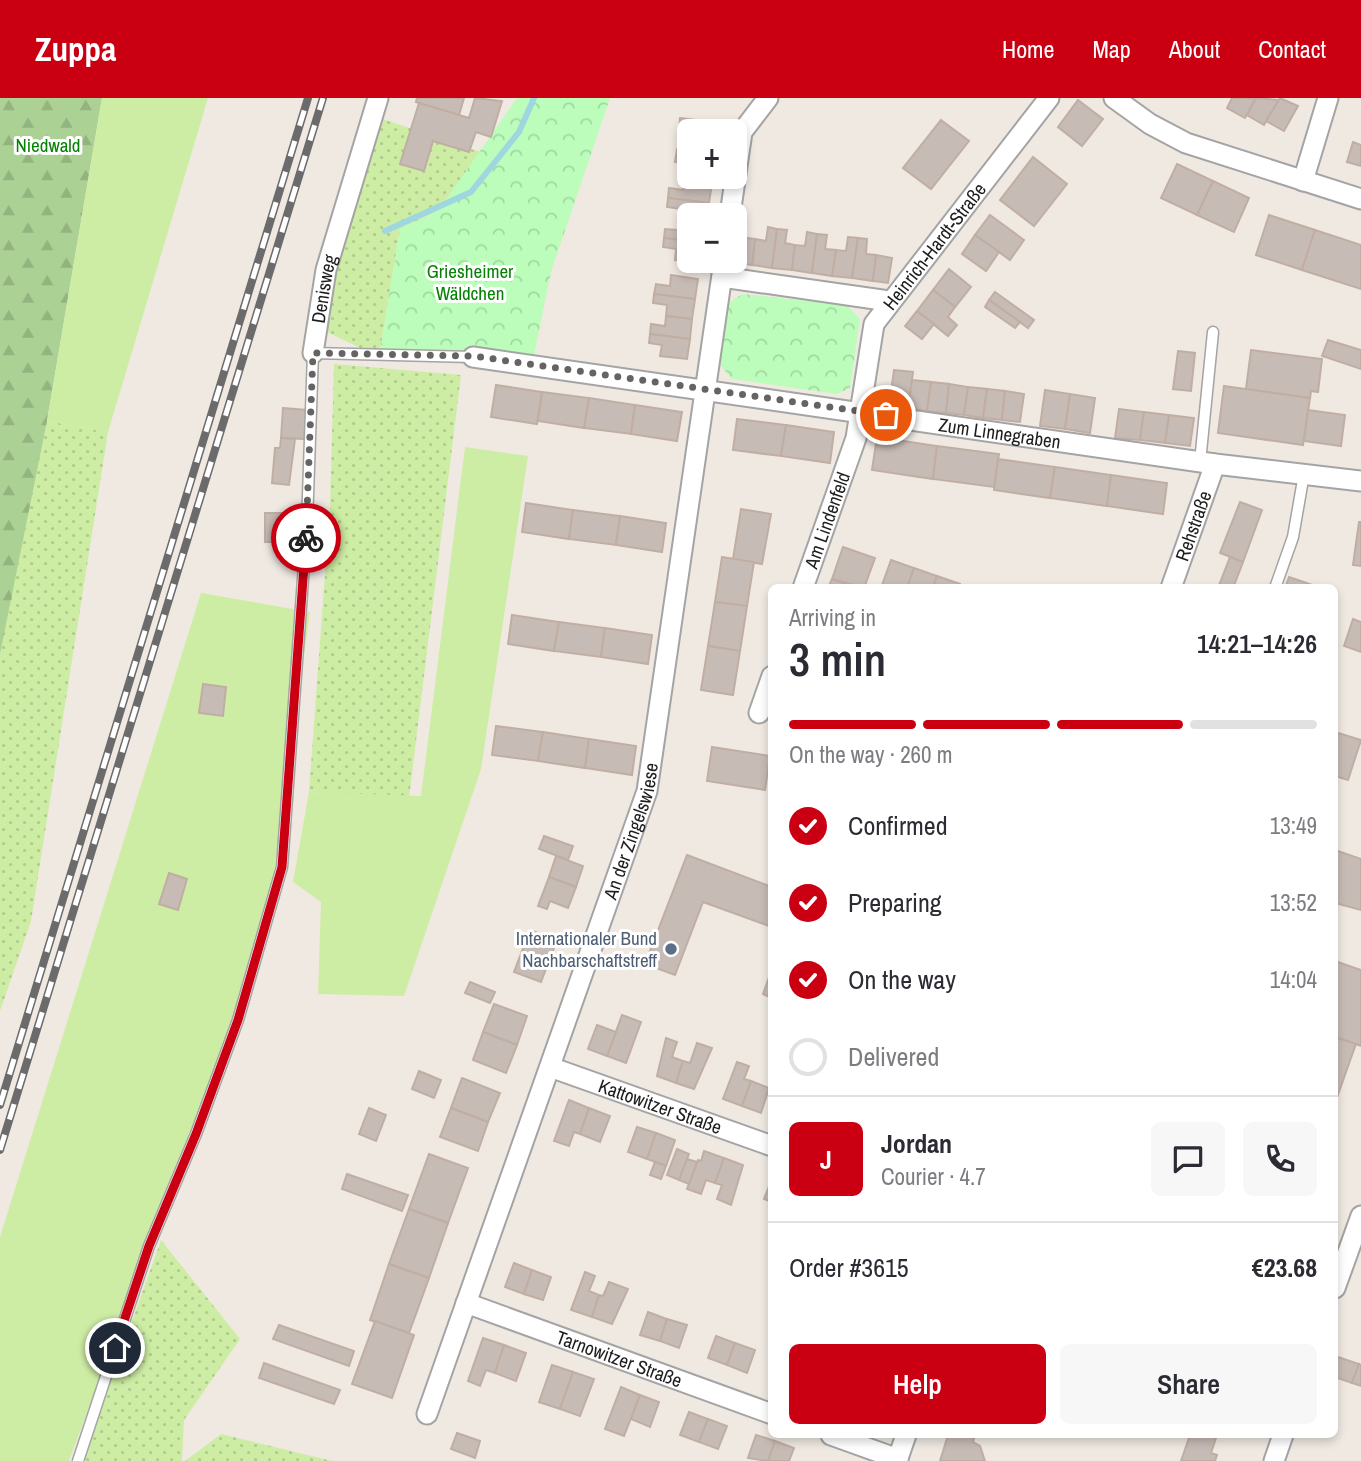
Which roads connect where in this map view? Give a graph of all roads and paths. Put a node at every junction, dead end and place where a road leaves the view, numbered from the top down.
1 (378, 98) edge
2 (768, 98) edge
3 (1048, 98) edge
4 (1114, 98) edge
5 (1328, 98) edge
6 (1303, 181) junction
7 (1361, 199) edge
8 (732, 203) edge
9 (722, 273) edge
10 (744, 273) edge
11 (889, 301) junction
12 (1213, 332) dead end
13 (313, 353) junction
14 (473, 356) joint
15 (705, 388) junction
16 (860, 412) junction
17 (1207, 463) junction
18 (1304, 473) junction
19 (1361, 481) edge
20 (804, 584) edge
21 (1172, 584) edge
22 (1276, 584) edge
23 (768, 687) edge
24 (759, 713) dead end
25 (550, 1067) junction
26 (768, 1145) edge
27 (1361, 1216) edge
28 (1338, 1280) edge
29 (466, 1303) junction
30 (768, 1413) edge
31 (426, 1414) dead end
32 (839, 1438) edge
33 (905, 1438) edge
34 (1282, 1438) edge
35 (897, 1460) edge
36 (78, 1461) edge
37 (1274, 1461) edge

1 - 13 street, Denisweg
2 - 8 street
3 - 11 street, Heinrich-Hardt-Straße
4 - 6 street
5 - 6 street
6 - 7 street
9 - 15 street, An der Zingelswiese
10 - 11 street
11 - 16 street, Heinrich-Hardt-Straße
12 - 17 lane
13 - 14 lane
13 - 36 lane, Denisweg
14 - 15 street, Zum Linnegraben
15 - 16 street, Zum Linnegraben
15 - 25 street, An der Zingelswiese
16 - 17 street, Zum Linnegraben
16 - 20 street, Am Lindenfeld
17 - 18 street, Zum Linnegraben
17 - 21 street, Rehstraße
18 - 19 street, Zum Linnegraben
18 - 22 lane
23 - 24 street
25 - 26 street, Kattowitzer Straße
25 - 29 street, An der Zingelswiese
27 - 28 street
29 - 30 street, Tarnowitzer Straße
29 - 31 street, An der Zingelswiese
32 - 35 street
33 - 35 street
34 - 37 street

